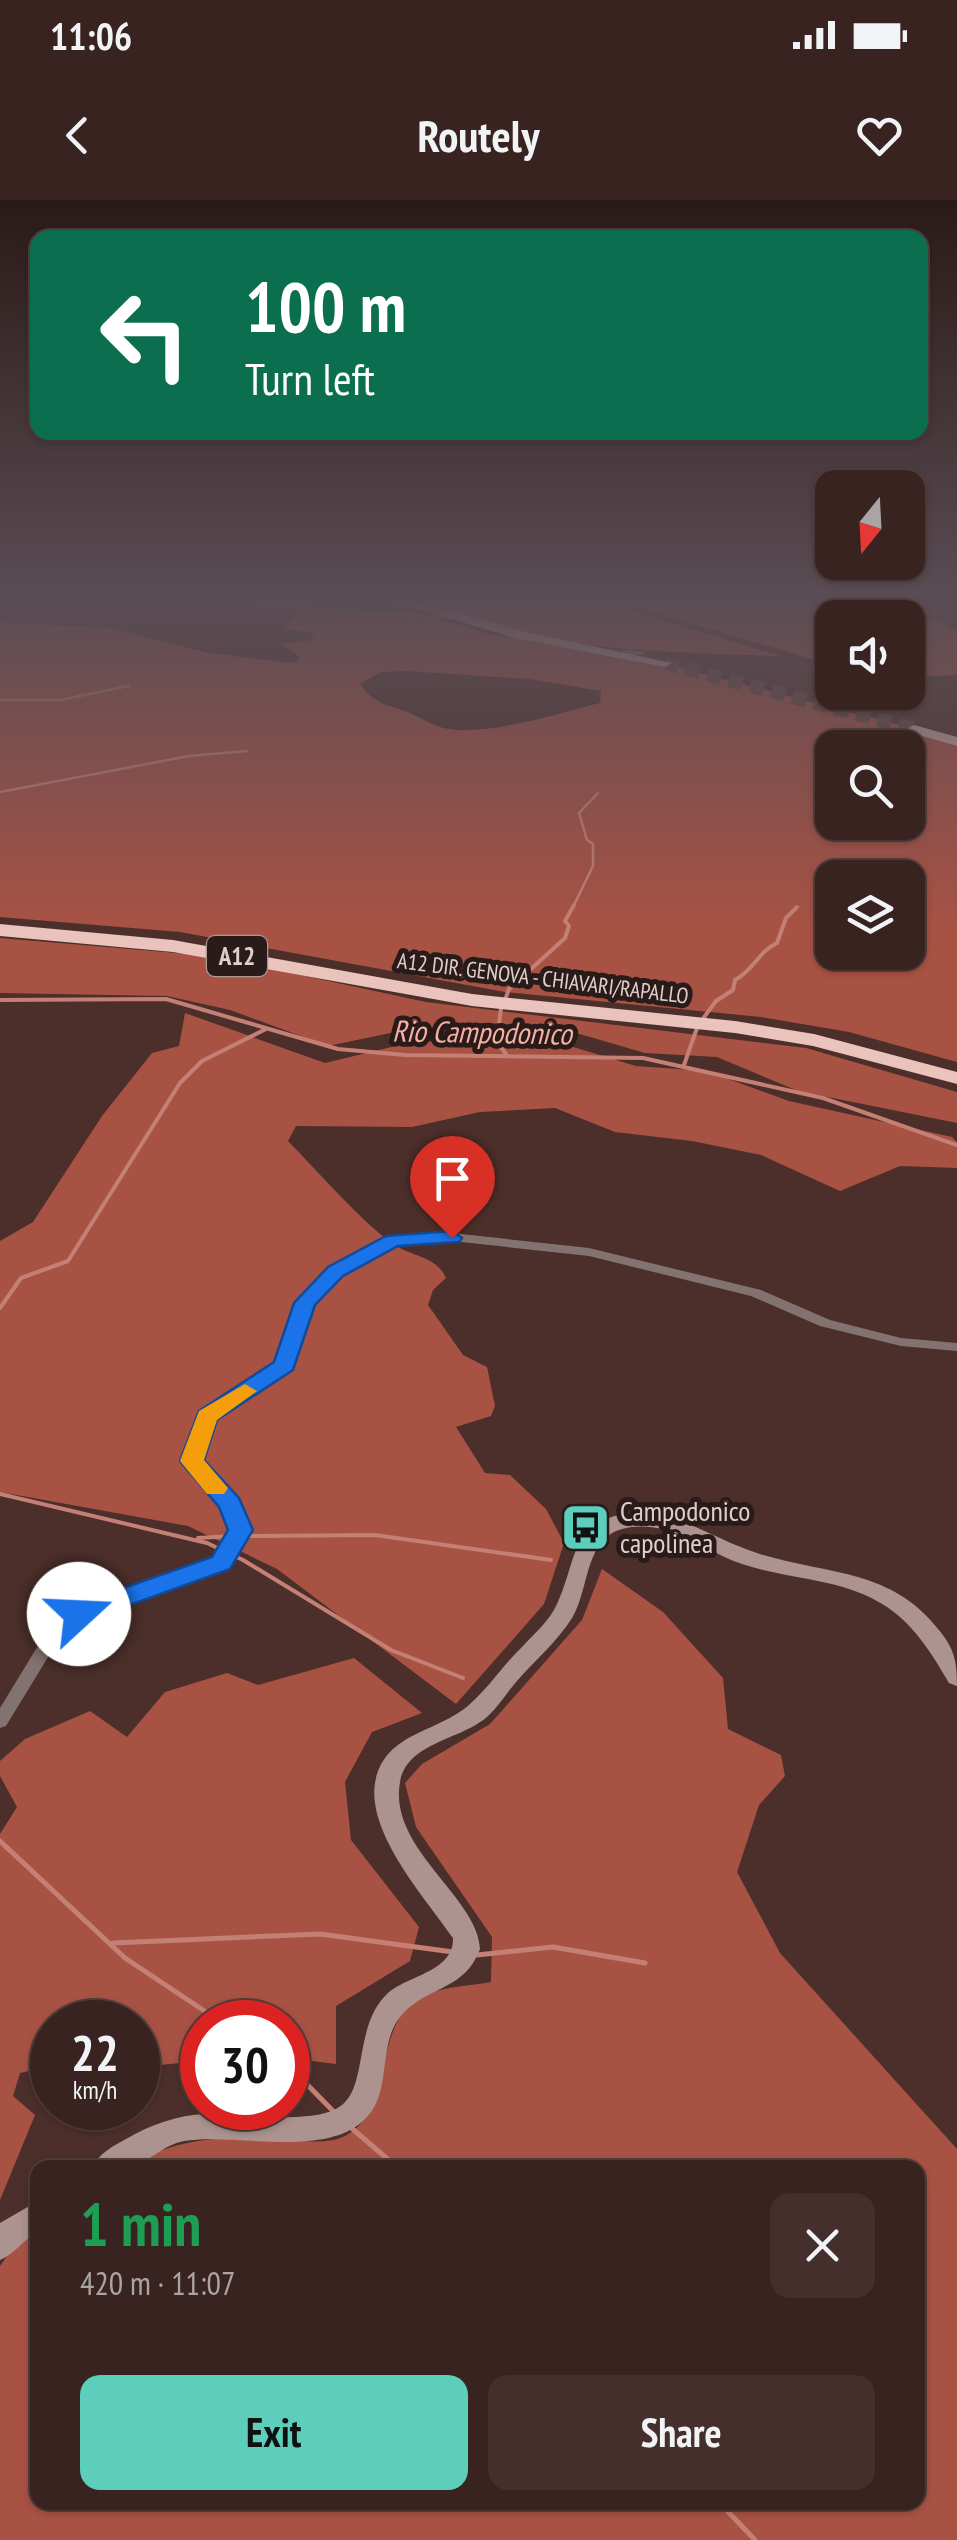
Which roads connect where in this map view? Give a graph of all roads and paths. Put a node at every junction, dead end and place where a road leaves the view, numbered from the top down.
1 (914, 728) tunnel mouth
2 (957, 742) edge
3 (0, 926) edge
4 (815, 1037) junction
5 (957, 1070) edge
6 (957, 1078) edge
7 (957, 1346) edge
8 (957, 1677) edge
9 (0, 1722) edge
10 (117, 2160) edge
11 (30, 2219) edge
12 (0, 2246) edge

1 - 2 main road
3 - 4 highway, A12 DIR. GENOVA - CHIAVARI/RAPALLO / A12
4 - 5 highway, A12
4 - 6 highway, A12 DIR. GENOVA - CHIAVARI/RAPALLO / A12
7 - 9 street
8 - 10 street
11 - 12 street

